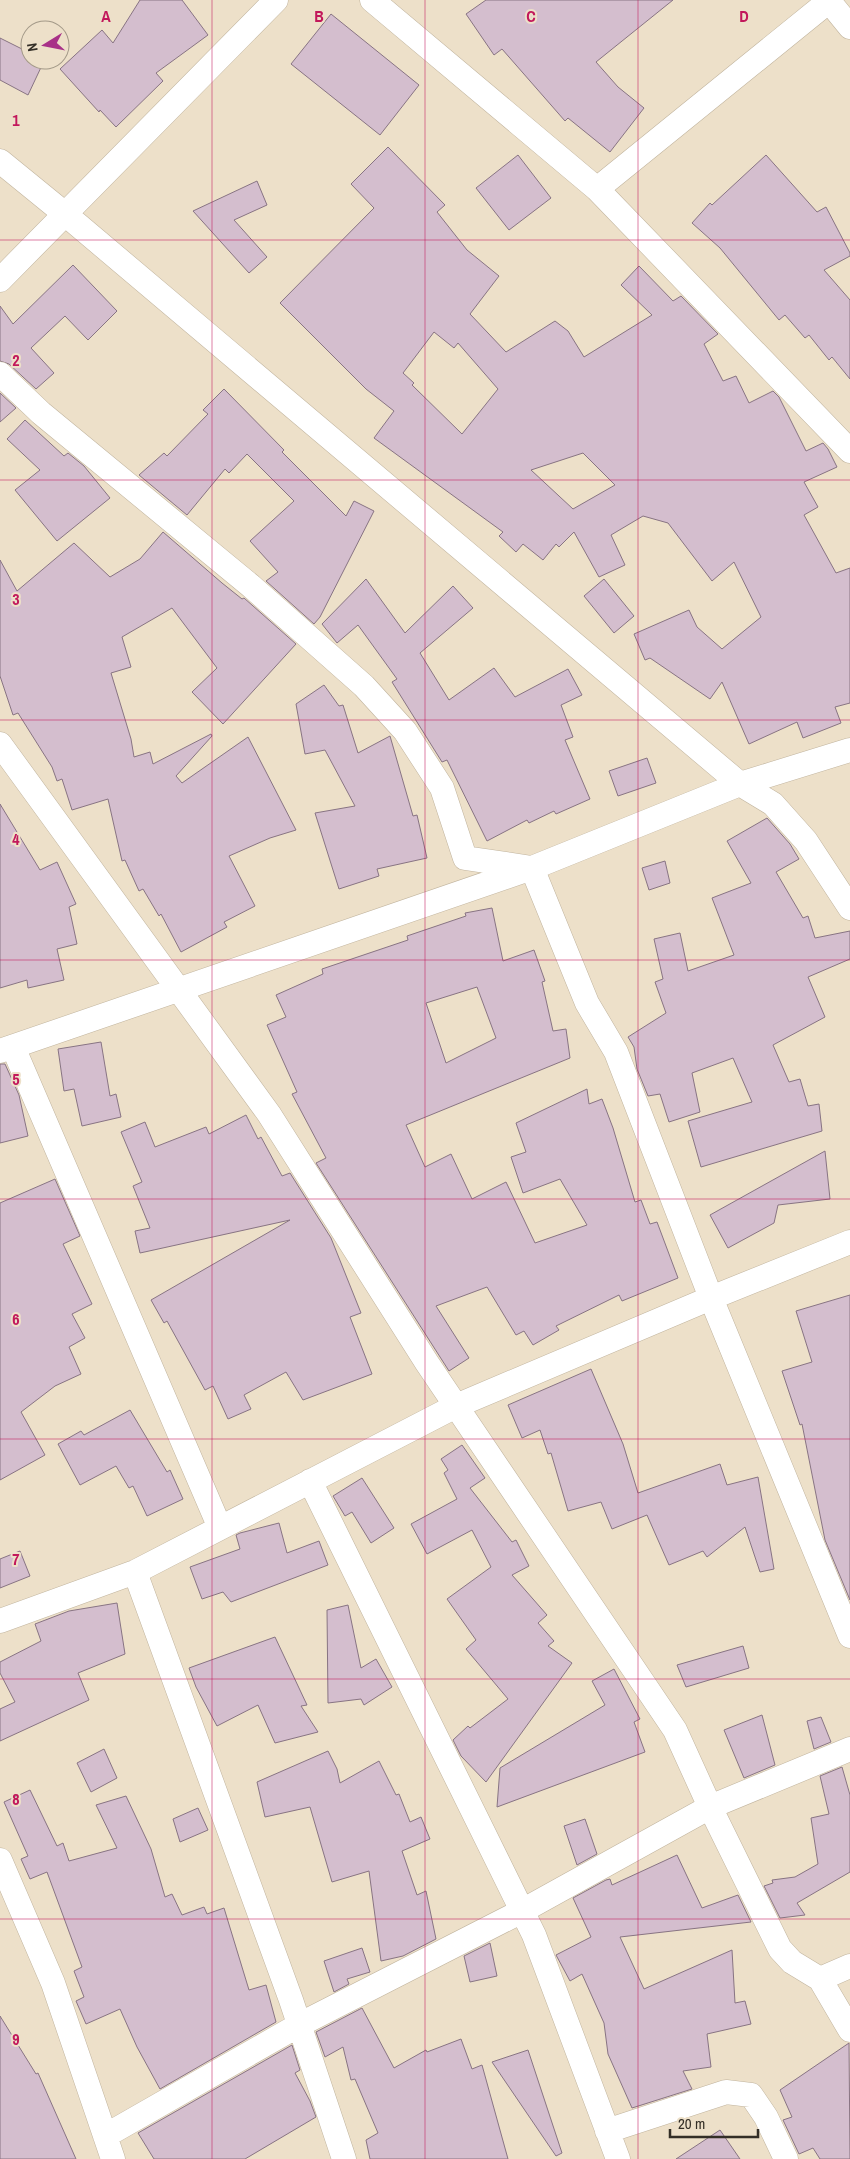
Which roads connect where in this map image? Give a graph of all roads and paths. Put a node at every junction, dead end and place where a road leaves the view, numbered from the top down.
1 (276, 0) edge
2 (372, 0) edge
3 (828, 0) edge
4 (850, 27) edge
5 (0, 161) edge
6 (597, 190) junction
7 (65, 214) junction
8 (0, 280) edge
9 (0, 374) edge
10 (850, 451) edge
11 (0, 744) edge
12 (850, 750) edge
13 (740, 784) junction
14 (532, 868) junction
15 (850, 908) edge
16 (179, 988) junction
17 (6, 1049) edge
18 (850, 1242) edge
19 (711, 1298) junction
20 (456, 1406) junction
21 (310, 1481) junction
22 (220, 1528) junction
23 (135, 1572) junction
24 (0, 1621) edge
25 (850, 1636) edge
26 (850, 1749) edge
27 (710, 1807) junction
28 (0, 1860) edge
29 (522, 1911) junction
30 (850, 1966) edge
31 (820, 1979) junction
32 (299, 2025) junction
33 (850, 2030) edge
34 (608, 2131) junction
35 (105, 2136) junction
36 (113, 2159) edge
37 (344, 2159) edge
38 (618, 2159) edge
39 (786, 2159) edge

1 - 7 street
2 - 6 street
3 - 4 street
3 - 6 street
5 - 7 street
6 - 10 street
7 - 8 street
7 - 13 street
9 - 14 street
11 - 16 street
12 - 13 street
13 - 14 street
13 - 15 street
14 - 16 street
14 - 19 street
16 - 17 street
16 - 20 street
17 - 22 street
18 - 19 street
19 - 20 street
19 - 25 street
20 - 21 street
20 - 27 street
21 - 22 street
21 - 29 street
22 - 23 street
23 - 24 street
23 - 32 street
26 - 27 street
27 - 29 street
27 - 31 street
28 - 35 street
29 - 32 street
29 - 34 street
30 - 31 street
31 - 33 street
32 - 35 street
32 - 37 street
34 - 38 street
34 - 39 street
35 - 36 street

